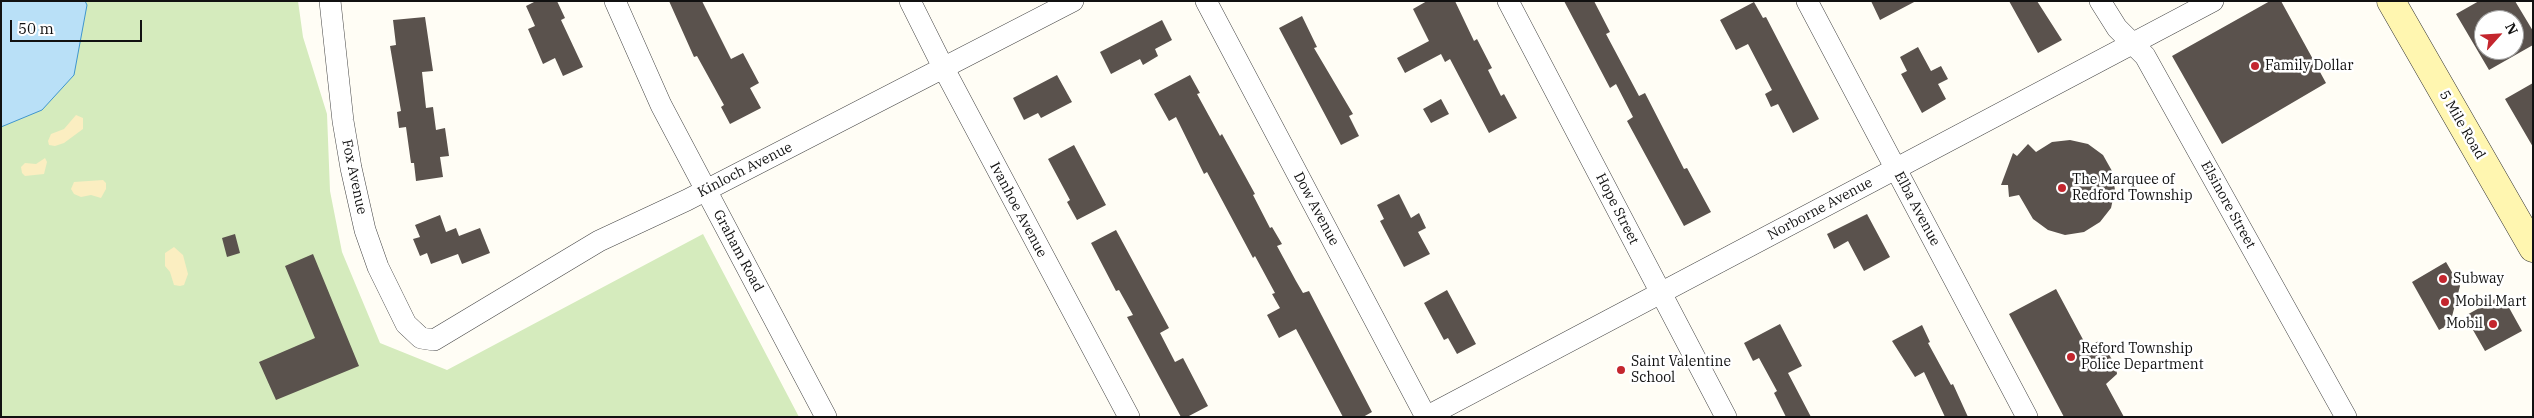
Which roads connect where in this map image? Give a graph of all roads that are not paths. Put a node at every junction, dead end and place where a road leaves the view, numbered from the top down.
1 (330, 1) edge
2 (616, 1) edge
3 (910, 1) edge
4 (1073, 1) edge
5 (1206, 1) edge
6 (1508, 1) edge
7 (1807, 1) edge
8 (2100, 1) edge
9 (2214, 1) edge
10 (2392, 1) edge
11 (2133, 44) junction
12 (943, 67) junction
13 (1895, 169) junction
14 (706, 190) junction
15 (2533, 248) edge
16 (1660, 292) junction
17 (421, 338) joint
18 (826, 417) edge
19 (1129, 417) edge
20 (1426, 417) edge
21 (1726, 417) edge
22 (2027, 417) edge
23 (2346, 417) edge

1 - 17 street, Fox Avenue
2 - 14 street, Graham Road
3 - 12 street, Ivanhoe Avenue
4 - 12 street, Kinloch Avenue
5 - 20 street, Dow Avenue
6 - 16 street, Hope Street
7 - 13 street, Elba Avenue
8 - 11 street, Elsinore Street
9 - 11 street, Norborne Avenue
10 - 15 main road, 5 Mile Road
11 - 13 street, Norborne Avenue
11 - 23 street, Elsinore Street
12 - 14 street, Kinloch Avenue
12 - 19 street, Ivanhoe Avenue
13 - 16 street, Norborne Avenue
13 - 22 street, Elba Avenue
14 - 17 street, Kinloch Avenue
14 - 18 street, Graham Road
16 - 20 street, Norborne Avenue
16 - 21 street, Hope Street

